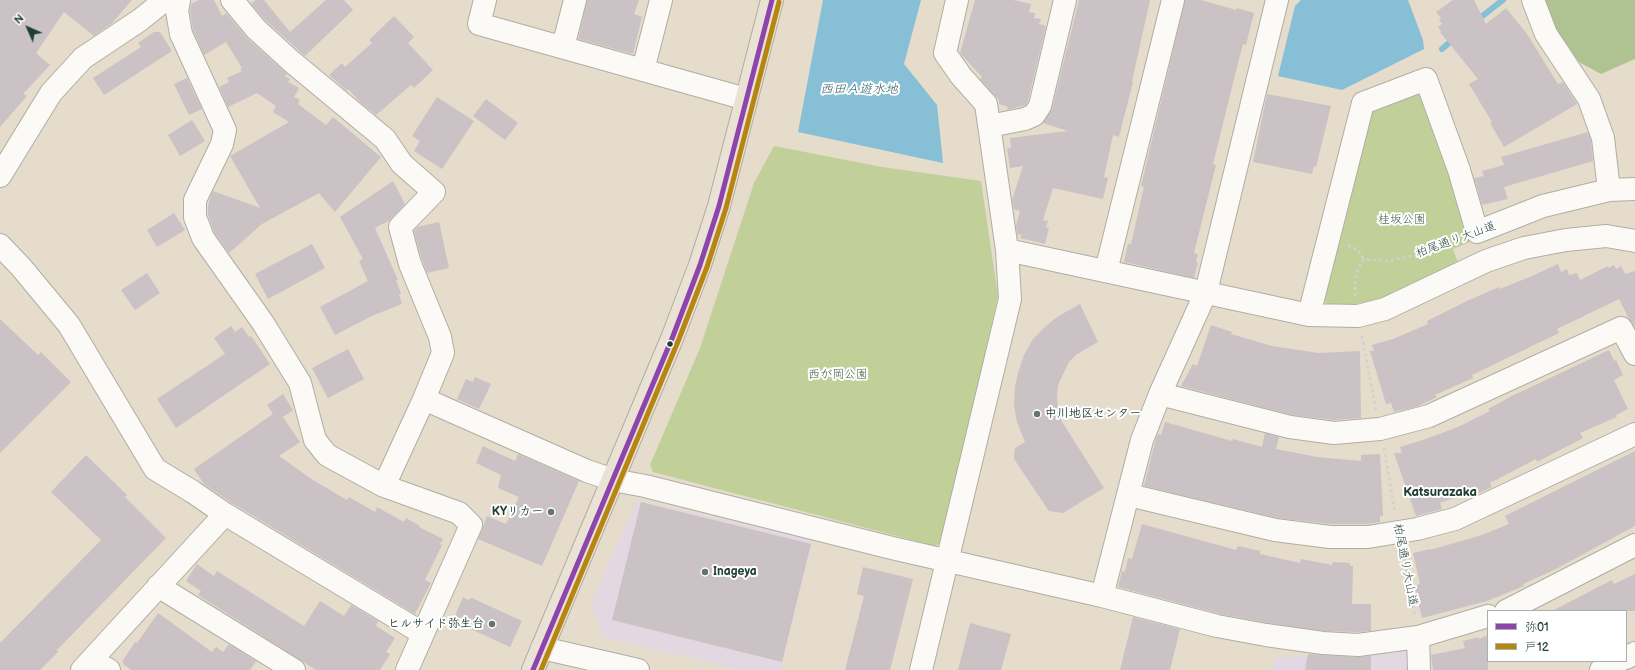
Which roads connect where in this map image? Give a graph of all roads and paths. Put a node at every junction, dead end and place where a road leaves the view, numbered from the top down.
1 (165, 0) edge
2 (179, 0) edge
3 (232, 0) edge
4 (485, 0) edge
5 (575, 0) edge
6 (661, 0) edge
7 (772, 0) edge
8 (957, 0) edge
9 (1065, 0) edge
10 (1173, 0) edge
11 (1278, 0) edge
12 (1533, 0) edge
13 (563, 47) junction
14 (643, 70) junction
15 (746, 99) junction
16 (989, 126) junction
17 (0, 176) edge
18 (1635, 189) edge
19 (1609, 190) junction
20 (1477, 232) junction
21 (1635, 241) edge
22 (0, 245) edge
23 (1007, 250) junction
24 (1106, 271) junction
25 (1206, 292) junction
26 (1309, 315) junction
27 (1358, 316) junction
28 (1635, 354) edge
29 (1160, 394) junction
30 (424, 398) junction
31 (1380, 429) junction
32 (1635, 434) edge
33 (613, 480) junction
34 (384, 486) junction
35 (1129, 495) junction
36 (225, 514) junction
37 (1399, 532) junction
38 (1635, 545) edge
39 (948, 560) junction
40 (158, 586) junction
41 (1102, 596) junction
42 (1508, 610) edge
43 (1487, 616) edge
44 (422, 633) junction
45 (1418, 637) junction
46 (542, 648) junction
47 (1617, 662) edge
48 (94, 667) edge
49 (294, 670) edge
50 (407, 670) edge
51 (533, 670) edge
52 (638, 670) edge
53 (921, 670) edge
54 (1419, 670) edge
55 (1601, 670) edge

1 - 17 street
2 - 34 street
3 - 30 street
4 - 13 street
5 - 13 street
6 - 14 street
7 - 15 main road
8 - 16 street
9 - 16 street
10 - 24 street
11 - 25 street
12 - 19 street
13 - 14 street
14 - 15 street
15 - 33 main road
16 - 23 street
18 - 19 street, 柏尾通り大山道
19 - 20 street, 柏尾通り大山道
20 - 26 street
20 - 27 path, 柏尾通り大山道
21 - 27 street
22 - 36 street
23 - 24 street
23 - 39 street
24 - 25 street
25 - 26 street
25 - 29 street
26 - 27 street
27 - 31 path, 柏尾通り大山道
28 - 31 street
29 - 31 street
29 - 35 street
30 - 33 street
30 - 34 street
31 - 37 path, 柏尾通り大山道
32 - 37 street
33 - 39 street
33 - 46 main road
34 - 44 street
35 - 37 street
35 - 41 street
36 - 40 street
36 - 44 street
37 - 45 path, 柏尾通り大山道
38 - 42 street
39 - 41 street
39 - 53 street
40 - 48 street
40 - 49 street
41 - 45 street
43 - 45 street
44 - 50 street
45 - 54 street
46 - 51 main road
46 - 52 street
47 - 55 street

